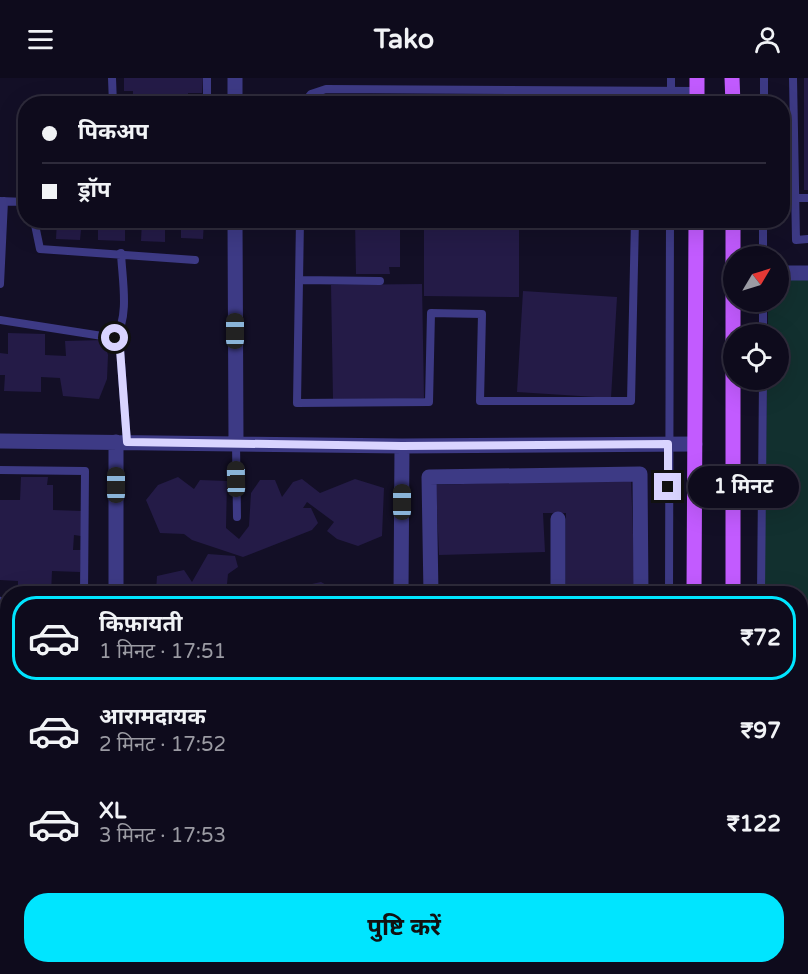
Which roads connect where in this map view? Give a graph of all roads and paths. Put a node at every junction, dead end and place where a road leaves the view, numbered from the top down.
1 (112, 78) edge
2 (207, 78) edge
3 (235, 78) edge
4 (671, 78) edge
5 (732, 78) edge
6 (764, 78) edge
7 (793, 78) edge
8 (638, 91) junction
9 (671, 91) junction
10 (697, 91) edge
11 (113, 96) edge
12 (207, 96) edge
13 (235, 96) edge
14 (309, 96) edge
15 (638, 96) edge
16 (671, 96) edge
17 (732, 96) edge
18 (764, 96) edge
19 (796, 198) junction
20 (808, 198) edge
21 (2, 201) edge
22 (18, 202) edge
23 (36, 228) edge
24 (235, 228) edge
25 (300, 228) edge
26 (635, 228) edge
27 (670, 228) edge
28 (696, 228) edge
29 (733, 228) edge
30 (763, 228) edge
31 (808, 239) edge
32 (733, 246) edge
33 (763, 246) edge
34 (121, 254) junction
35 (195, 260) dead end
36 (789, 273) edge
37 (808, 273) edge
38 (299, 280) junction
39 (380, 281) dead end
40 (0, 284) edge
41 (733, 312) edge
42 (0, 320) edge
43 (115, 338) junction
44 (763, 390) edge
45 (0, 441) edge
46 (121, 442) junction
47 (236, 442) junction
48 (668, 444) junction
49 (695, 444) junction
50 (402, 446) junction
51 (0, 470) edge
52 (237, 517) dead end
53 (558, 519) dead end
54 (84, 586) edge
55 (116, 586) edge
56 (401, 586) edge
57 (431, 586) edge
58 (558, 586) edge
59 (642, 586) edge
60 (669, 586) edge
61 (694, 586) edge
62 (733, 586) edge
63 (761, 586) edge

1 - 11 lane
2 - 12 lane
3 - 13 street
4 - 9 lane
5 - 17 main road
6 - 18 lane
7 - 19 lane
8 - 9 lane
8 - 14 lane
8 - 15 lane
9 - 10 lane
9 - 16 lane
19 - 20 lane
19 - 31 lane
21 - 22 lane
21 - 40 lane
23 - 34 lane
24 - 47 street
25 - 38 lane
26 - 38 lane
27 - 48 lane
28 - 49 main road
29 - 32 main road
30 - 33 lane
34 - 35 lane
34 - 43 lane
36 - 37 street
38 - 39 lane
41 - 62 main road
42 - 43 lane
43 - 46 lane
44 - 63 lane
45 - 46 street
46 - 47 street
46 - 55 street
47 - 50 street
47 - 52 lane
48 - 49 street
48 - 50 street
48 - 60 lane
49 - 61 main road
50 - 56 street
51 - 54 lane
53 - 58 street
57 - 59 street

